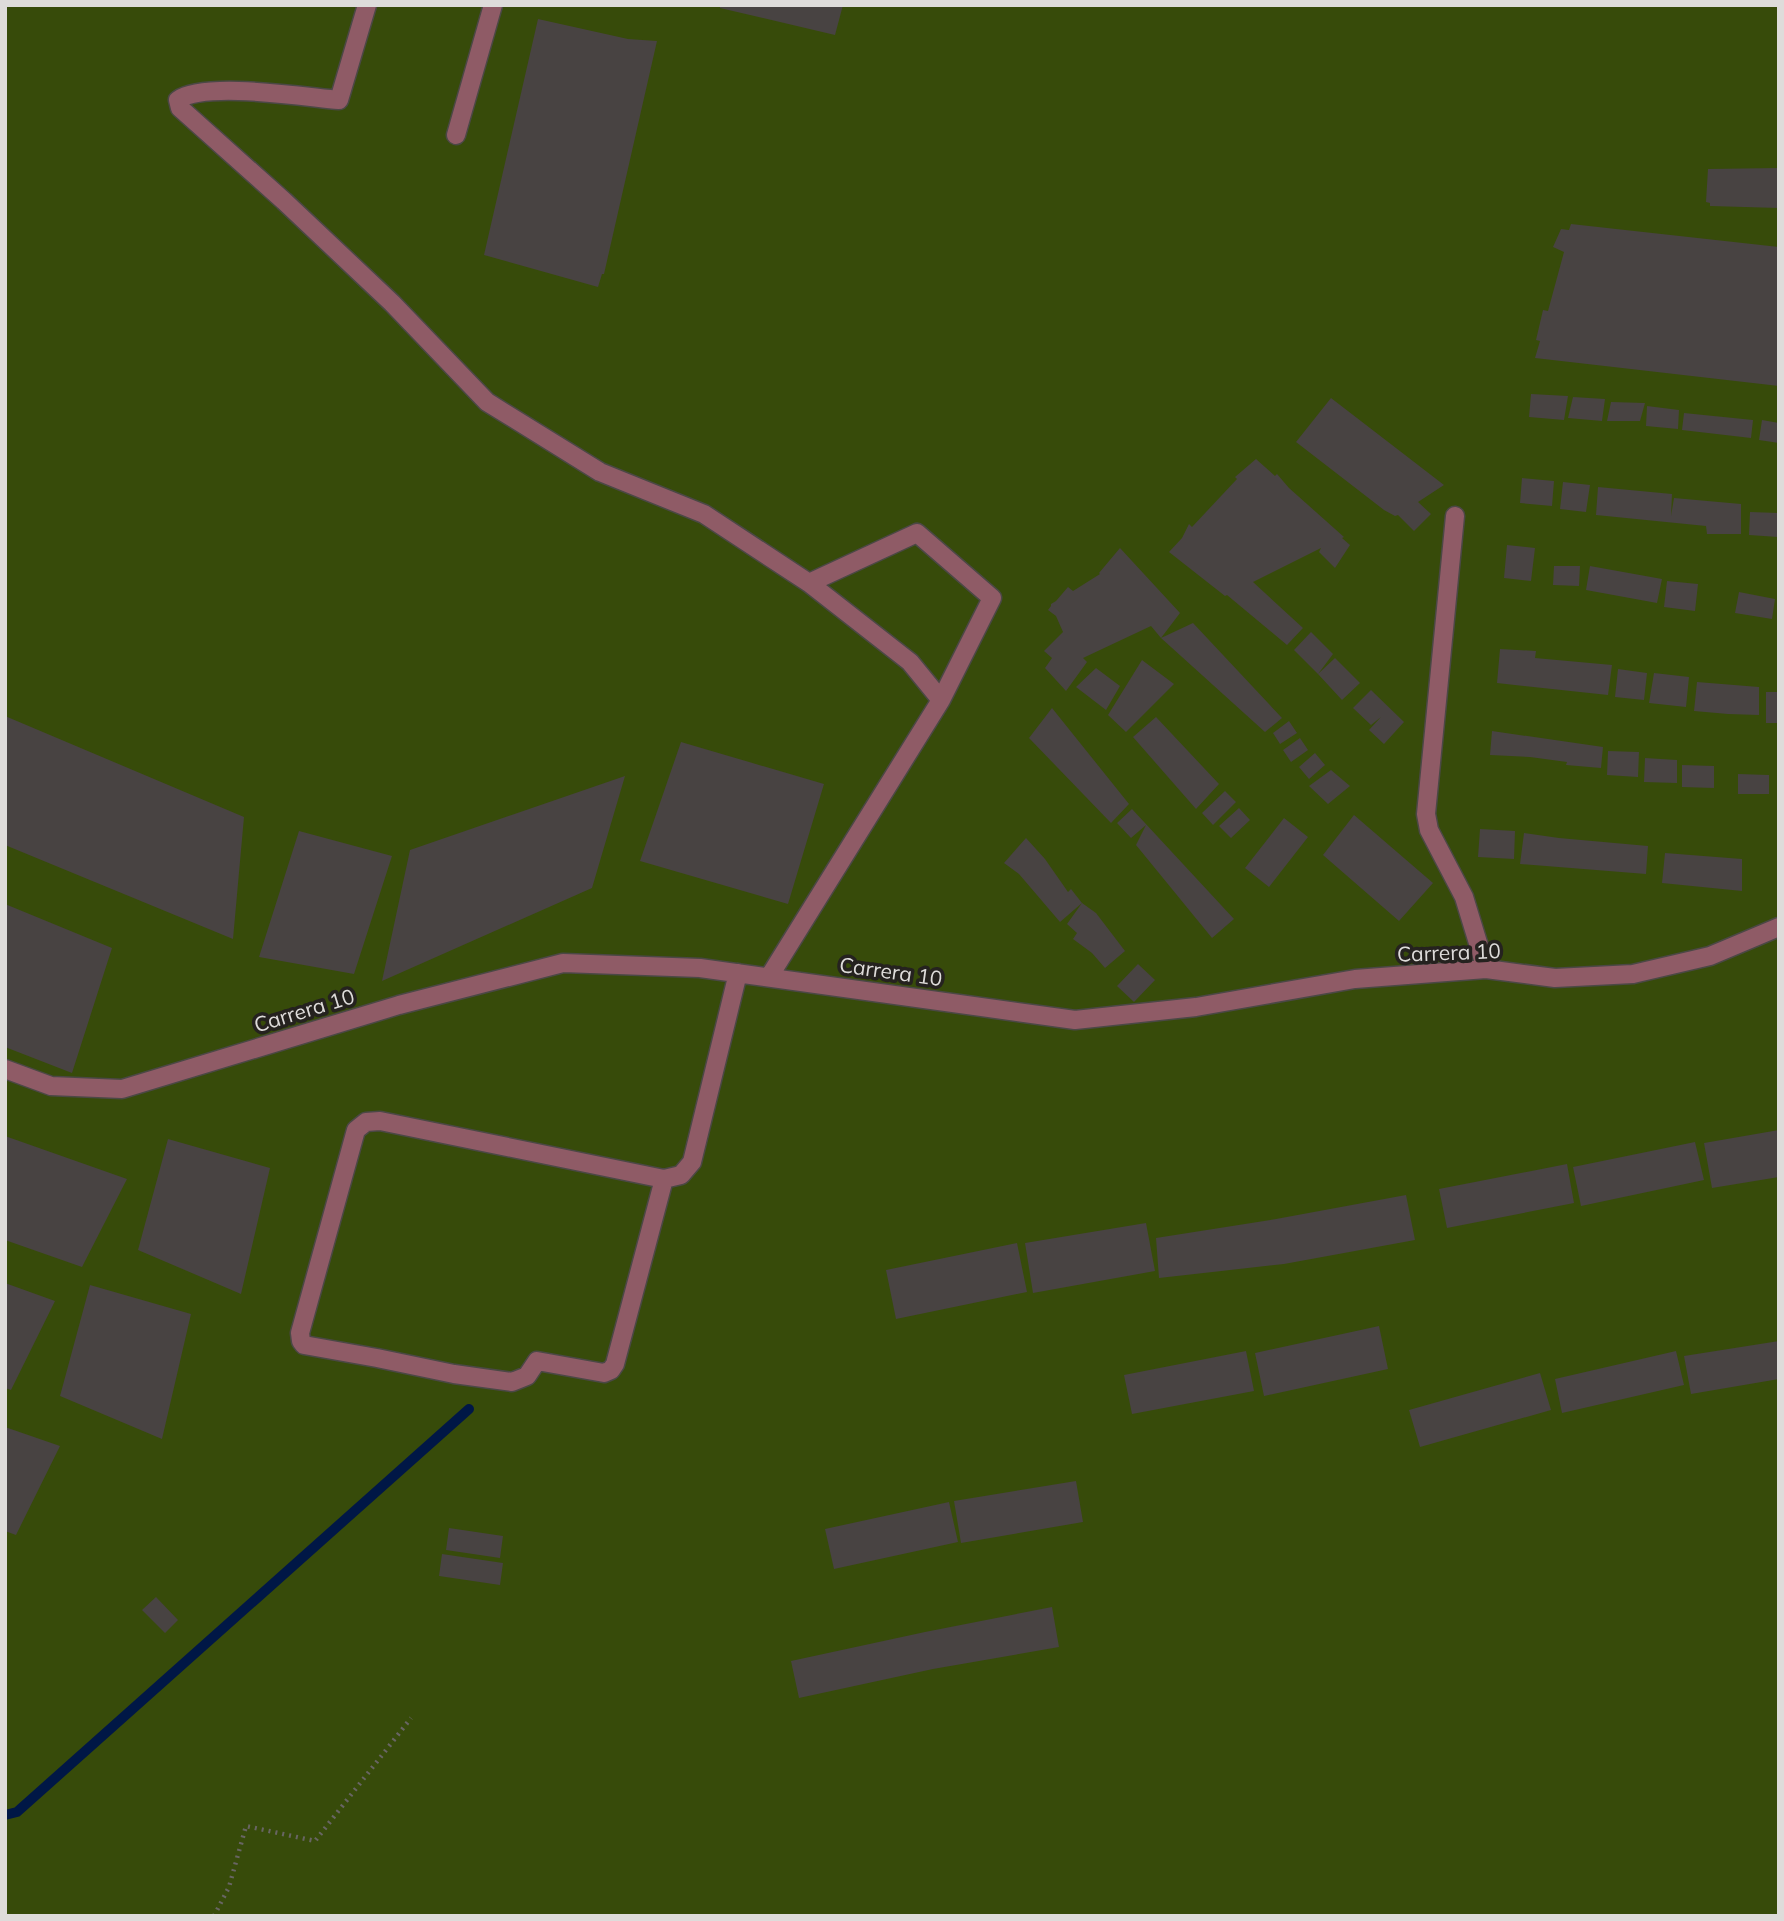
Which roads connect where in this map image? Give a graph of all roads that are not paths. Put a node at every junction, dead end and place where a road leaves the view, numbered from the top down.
1 (367, 5) edge
2 (493, 5) edge
3 (456, 135) dead end
4 (1455, 516) dead end
5 (809, 583) junction
6 (941, 700) junction
7 (1779, 927) edge
8 (1486, 969) junction
9 (738, 973) junction
10 (769, 977) junction
11 (5, 1069) edge
12 (664, 1179) junction

1 - 5 street
2 - 3 street
4 - 8 street
5 - 6 street
5 - 6 street
6 - 10 street
7 - 8 street, Carrera 10
8 - 10 street, Carrera 10
9 - 10 street, Carrera 10
9 - 11 street, Carrera 10
9 - 12 street
12 - 12 street

